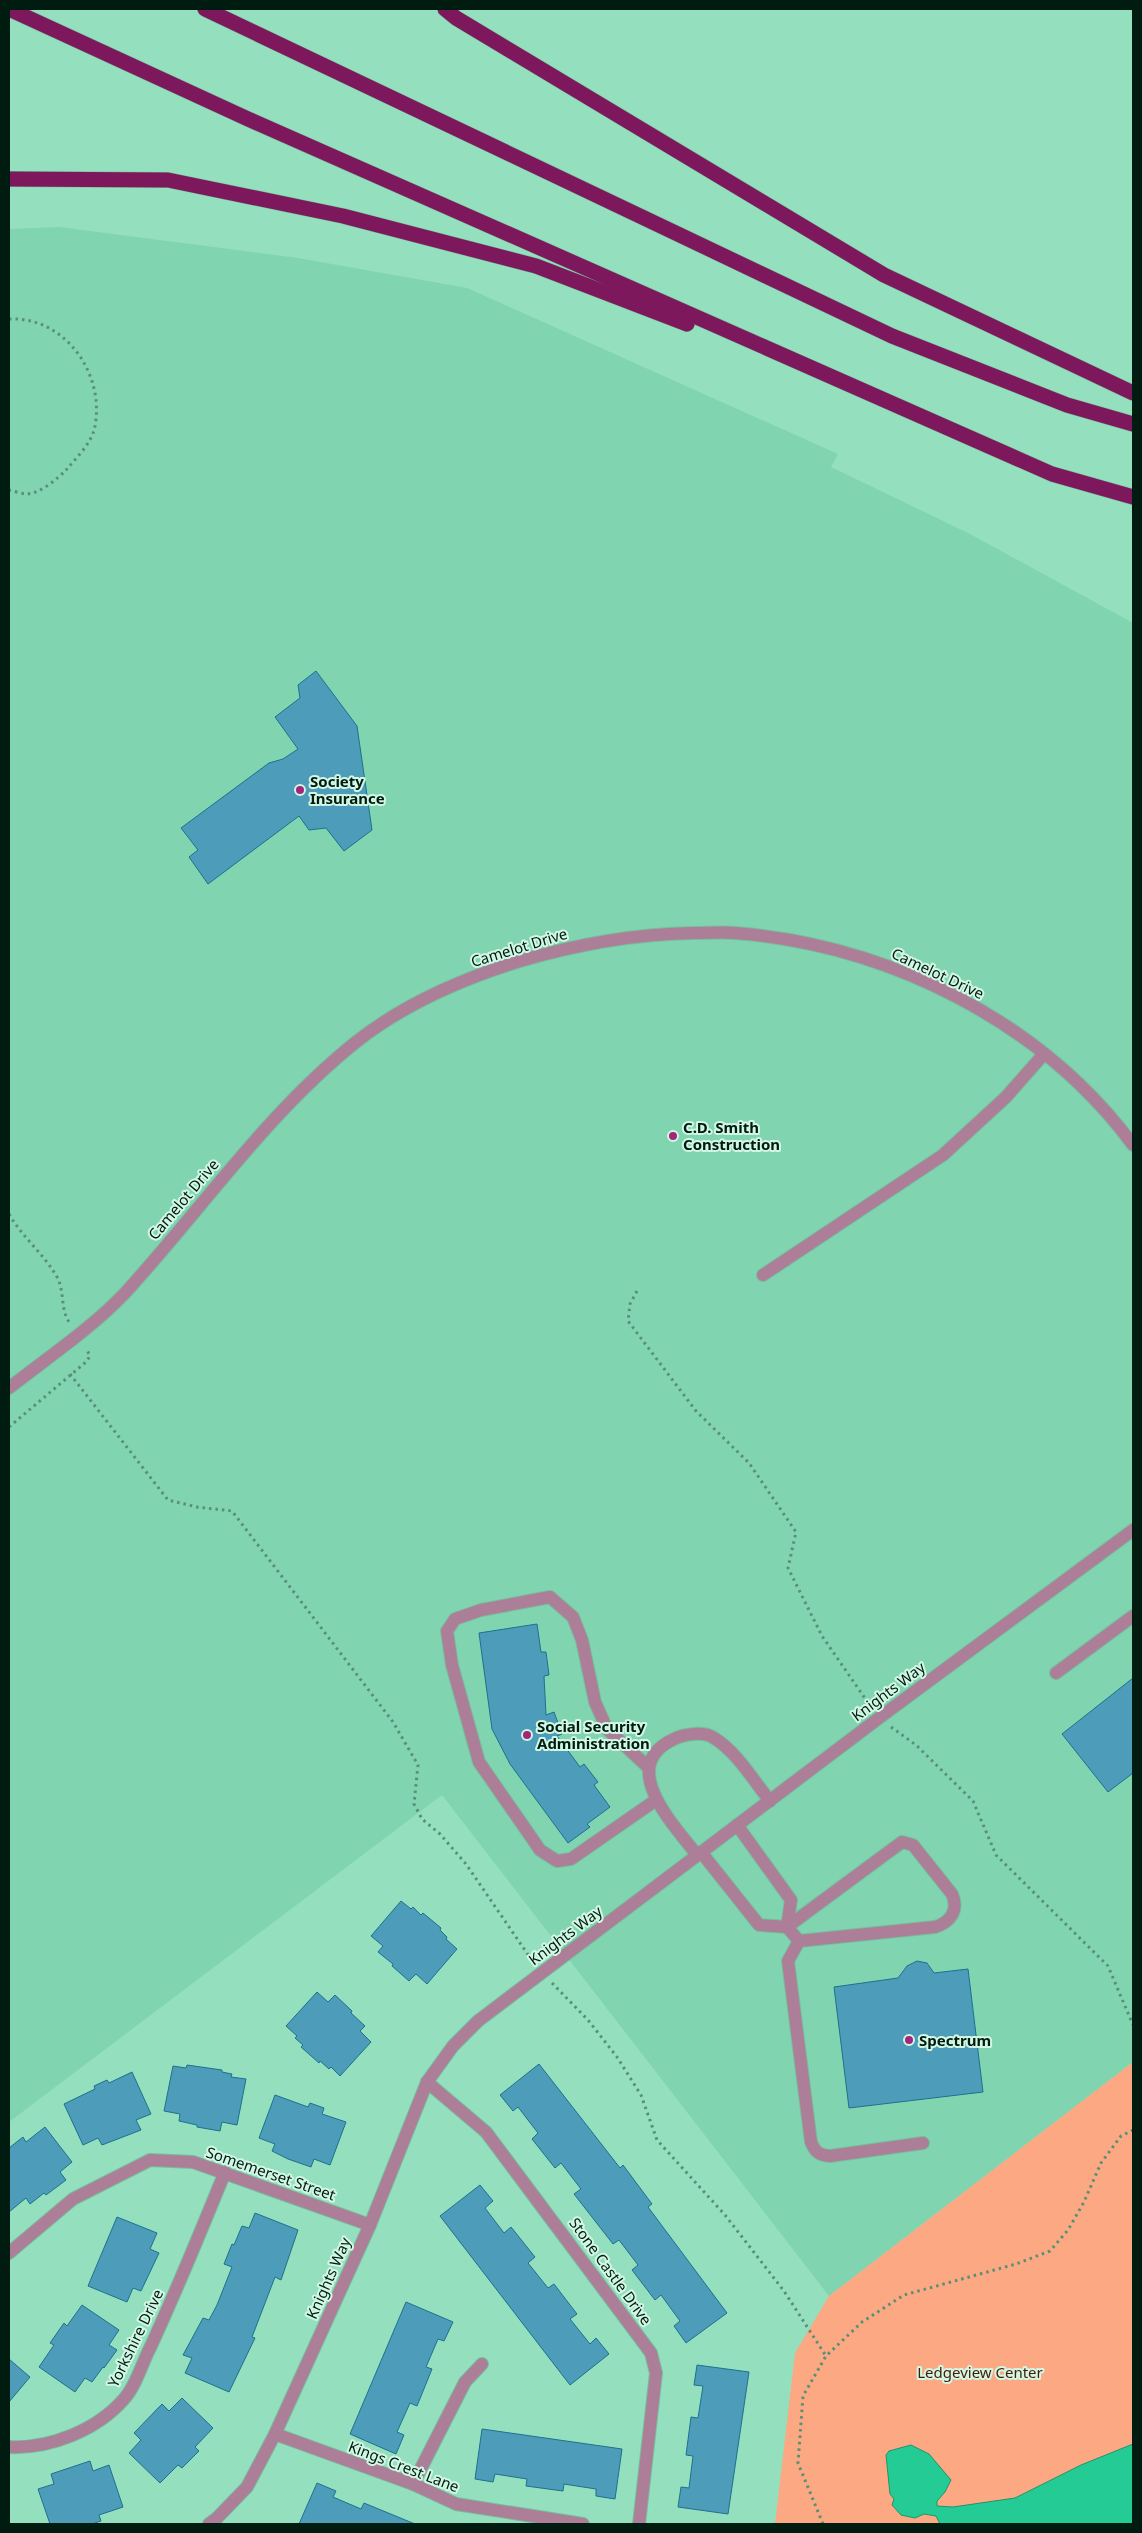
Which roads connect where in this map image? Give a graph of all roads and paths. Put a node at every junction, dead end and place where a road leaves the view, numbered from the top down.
1 (9, 9) edge
2 (204, 9) edge
3 (445, 9) edge
4 (9, 179) edge
5 (9, 319) edge
6 (866, 392) junction
7 (1133, 393) edge
8 (1133, 424) edge
9 (9, 490) edge
10 (1133, 497) edge
11 (1043, 1055) junction
12 (1133, 1145) edge
13 (9, 1214) edge
14 (763, 1276) dead end
15 (638, 1291) dead end
16 (77, 1334) junction
17 (70, 1374) junction
18 (9, 1388) edge
19 (9, 1427) edge
20 (1131, 1536) edge
21 (1133, 1616) edge
22 (1056, 1673) dead end
23 (879, 1718) junction
24 (649, 1768) junction
25 (656, 1800) junction
26 (770, 1800) junction
27 (736, 1825) junction
28 (699, 1853) junction
29 (787, 1927) junction
30 (798, 1941) junction
31 (541, 1973) junction
32 (1133, 2026) edge
33 (427, 2082) junction
34 (1133, 2130) edge
35 (923, 2143) dead end
36 (224, 2172) junction
37 (370, 2225) junction
38 (9, 2253) edge
39 (826, 2356) junction
40 (482, 2364) dead end
41 (275, 2434) junction
42 (9, 2447) edge
43 (413, 2484) junction
44 (208, 2524) edge
45 (583, 2524) edge
46 (639, 2524) edge
47 (823, 2524) edge

1 - 6 highway
2 - 8 highway
3 - 7 highway
4 - 6 highway
5 - 9 path
6 - 10 highway
11 - 12 street, Camelot Drive
11 - 14 street
11 - 16 street, Camelot Drive
13 - 16 path
15 - 23 path
16 - 17 path
16 - 18 street, Camelot Drive
17 - 19 path
17 - 31 path
20 - 23 street, Knights Way
21 - 22 street
23 - 26 street, Knights Way
23 - 32 path
24 - 25 street
24 - 25 street
24 - 26 street
25 - 28 street
26 - 27 street, Knights Way
27 - 28 street, Knights Way
27 - 29 street
28 - 29 street
28 - 31 street, Knights Way
29 - 30 street
29 - 30 street
30 - 35 street
31 - 33 street, Knights Way
31 - 39 path
33 - 37 street, Knights Way
33 - 46 street, Stone Castle Drive
34 - 39 path
36 - 37 street, Somemerset Street
36 - 38 street, Somemerset Street
36 - 42 street, Yorkshire Drive
37 - 41 street, Knights Way
39 - 47 path
40 - 43 street
41 - 43 street, Kings Crest Lane
41 - 44 street, Knights Way
43 - 45 street, Kings Crest Lane

